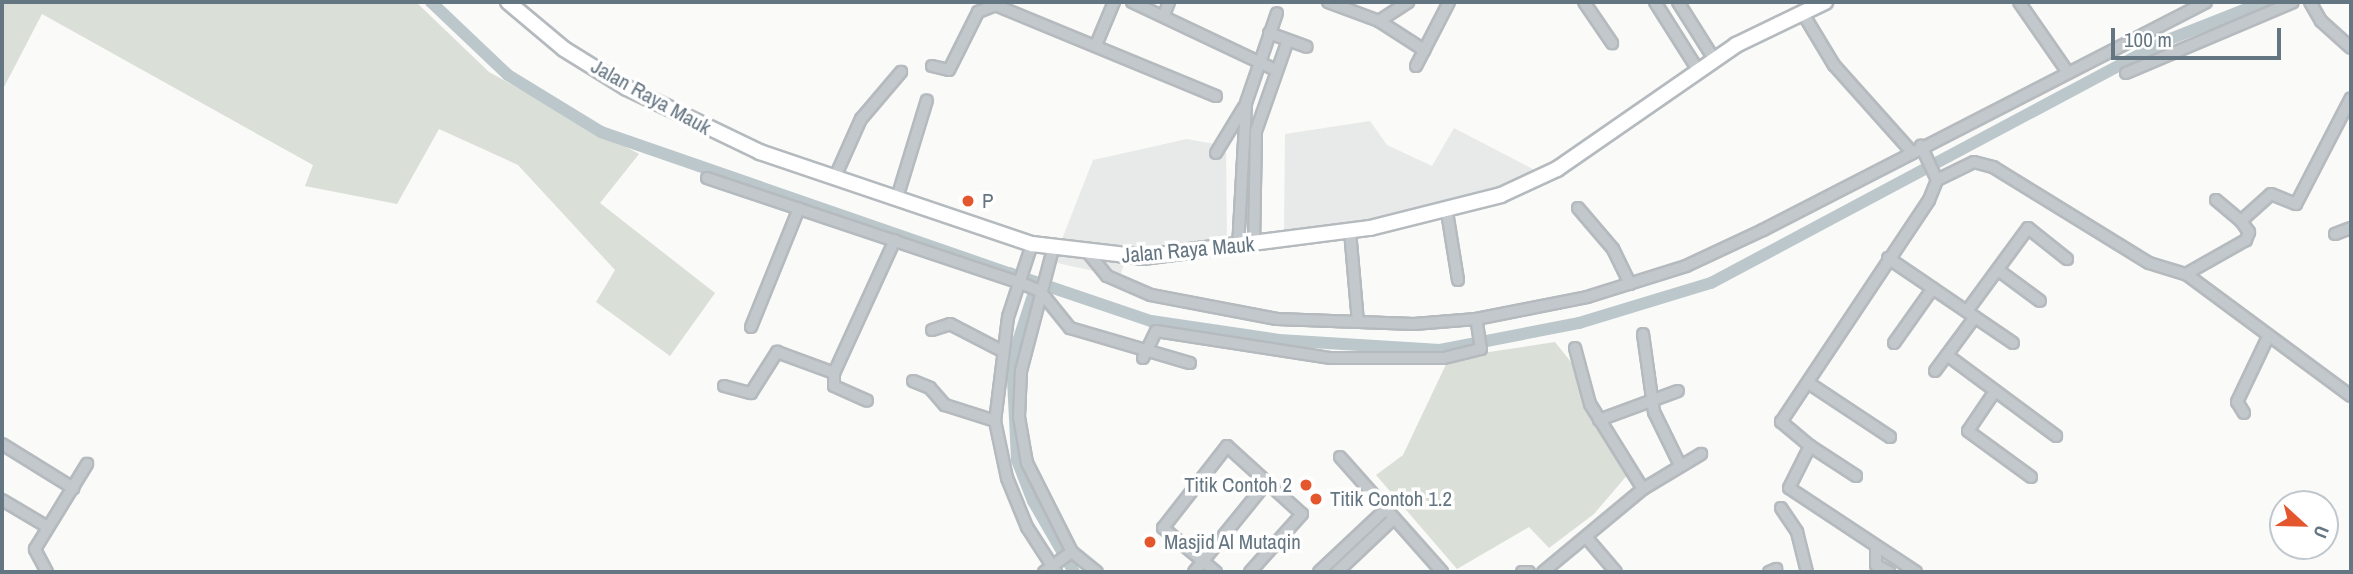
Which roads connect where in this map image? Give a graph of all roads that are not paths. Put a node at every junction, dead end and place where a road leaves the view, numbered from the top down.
1 (508, 2) edge
2 (1114, 2) edge
3 (1132, 2) edge
4 (1169, 2) edge
5 (1328, 2) edge
6 (1408, 2) edge
7 (1449, 2) edge
8 (1584, 2) edge
9 (1654, 2) edge
10 (1678, 2) edge
11 (1825, 2) edge
12 (2019, 2) edge
13 (2206, 2) edge
14 (2293, 2) edge
15 (2310, 2) edge
16 (1802, 12) junction
17 (1277, 13) dead end
18 (1164, 15) junction
19 (1379, 21) junction
20 (1269, 33) junction
21 (1288, 40) junction
22 (1612, 43) dead end
23 (1096, 45) junction
24 (1307, 47) dead end
25 (2351, 48) edge
26 (1424, 50) junction
27 (1714, 59) junction
28 (1258, 60) junction
29 (932, 65) dead end
30 (1416, 66) dead end
31 (1698, 69) junction
32 (1276, 70) junction
33 (2067, 71) junction
34 (901, 72) dead end
35 (2126, 74) dead end
36 (1216, 96) dead end
37 (2351, 99) edge
38 (927, 100) dead end
39 (1246, 103) junction
40 (1250, 130) junction
41 (1922, 149) junction
42 (1910, 150) junction
43 (1216, 153) dead end
44 (1935, 175) junction
45 (835, 177) junction
46 (707, 178) dead end
47 (897, 198) junction
48 (2216, 200) dead end
49 (799, 208) junction
50 (1578, 208) dead end
51 (1447, 212) junction
52 (2241, 221) junction
53 (2351, 228) edge
54 (1350, 231) junction
55 (2335, 234) dead end
56 (895, 240) junction
57 (1254, 246) junction
58 (1031, 248) junction
59 (1238, 248) junction
60 (1051, 255) junction
61 (1090, 255) junction
62 (1888, 258) junction
63 (2067, 259) dead end
64 (1998, 270) junction
65 (2186, 274) junction
66 (1458, 280) dead end
67 (1019, 283) junction
68 (1630, 284) junction
69 (1933, 288) junction
70 (1040, 289) junction
71 (2040, 301) dead end
72 (1971, 314) junction
73 (1358, 322) junction
74 (1478, 323) junction
75 (751, 327) dead end
76 (932, 330) dead end
77 (1643, 334) dead end
78 (2268, 337) junction
79 (1894, 343) dead end
80 (2013, 343) dead end
81 (1575, 348) dead end
82 (1002, 351) junction
83 (1144, 353) junction
84 (1947, 355) junction
85 (1190, 363) dead end
86 (1935, 371) dead end
87 (834, 373) junction
88 (913, 381) dead end
89 (1810, 384) junction
90 (724, 386) dead end
91 (1678, 391) dead end
92 (1995, 391) junction
93 (2351, 396) edge
94 (867, 401) dead end
95 (1651, 401) junction
96 (2244, 413) dead end
97 (1599, 420) junction
98 (995, 421) junction
99 (2056, 436) dead end
100 (1890, 437) dead end
101 (2, 444) edge
102 (1810, 446) junction
103 (1701, 454) dead end
104 (1340, 457) dead end
105 (87, 464) dead end
106 (1680, 465) junction
107 (1856, 476) dead end
108 (2031, 477) dead end
109 (1268, 481) junction
110 (73, 488) junction
111 (1643, 489) junction
112 (2, 500) edge
113 (1781, 508) dead end
114 (1385, 510) junction
115 (1393, 519) junction
116 (46, 526) junction
117 (1586, 537) junction
118 (1876, 547) junction
119 (1070, 553) junction
120 (1201, 561) junction
121 (1051, 569) edge
122 (47, 572) edge
123 (1097, 572) edge
124 (1194, 572) edge
125 (1216, 572) edge
126 (1250, 572) edge
127 (1319, 572) edge
128 (1339, 572) edge
129 (1442, 572) edge
130 (1522, 572) edge
131 (1529, 572) edge
132 (1543, 572) edge
133 (1616, 572) edge
134 (1807, 572) edge
135 (1889, 572) edge
136 (1916, 572) edge

1 - 45 main road, Jalan Raya Mauk
2 - 23 street
3 - 18 street
4 - 18 street
5 - 19 street
6 - 19 street
7 - 26 street
8 - 22 street
9 - 31 street
10 - 27 street
11 - 16 main road, Jalan Raya Mauk
12 - 33 street
13 - 33 street
14 - 35 street
15 - 25 street
16 - 27 main road, Jalan Raya Mauk
16 - 42 street
17 - 20 street
18 - 28 street
19 - 26 street
20 - 21 street
20 - 28 street
21 - 24 street
21 - 32 street
23 - 29 street
23 - 36 street
26 - 30 street
27 - 31 main road, Jalan Raya Mauk
28 - 32 street
28 - 39 street
31 - 51 main road, Jalan Raya Mauk
32 - 40 street
33 - 41 street
34 - 45 street
37 - 52 street
38 - 47 street
39 - 40 street
39 - 43 street
40 - 57 street
40 - 59 street
41 - 42 street
41 - 44 street
42 - 68 street
44 - 62 street
44 - 65 street
45 - 47 main road, Jalan Raya Mauk
46 - 49 street
47 - 58 main road, Jalan Raya Mauk
48 - 52 street
49 - 56 street
49 - 75 street
50 - 68 street
51 - 54 main road, Jalan Raya Mauk
51 - 66 street
52 - 65 street
53 - 55 street
54 - 57 main road, Jalan Raya Mauk
54 - 73 street
56 - 67 street
56 - 87 street
57 - 59 main road, Jalan Raya Mauk
58 - 60 main road, Jalan Raya Mauk
58 - 67 street
59 - 61 main road, Jalan Raya Mauk
60 - 61 main road, Jalan Raya Mauk
60 - 70 street
61 - 73 street
62 - 69 street
62 - 89 street
63 - 64 street
64 - 71 street
64 - 72 street
65 - 78 street
67 - 70 street
67 - 82 street
68 - 74 street
69 - 72 street
69 - 79 street
70 - 83 street
70 - 119 street
72 - 80 street
72 - 84 street
73 - 74 street
74 - 83 street
76 - 82 street
77 - 95 street
78 - 93 street
78 - 96 street
81 - 97 street
82 - 98 street
83 - 85 street
84 - 86 street
84 - 92 street
87 - 90 street
87 - 94 street
88 - 98 street
89 - 100 street
89 - 102 street
91 - 95 street
92 - 99 street
92 - 108 street
95 - 97 street
95 - 106 street
97 - 111 street
98 - 121 street
101 - 110 street
102 - 107 street
102 - 118 street
103 - 106 street
104 - 114 street
105 - 110 street
106 - 111 street
109 - 120 street
109 - 120 street
109 - 126 street
110 - 116 street
111 - 117 street
112 - 116 street
113 - 134 street
114 - 115 street
114 - 127 street
115 - 128 street
115 - 129 street
116 - 122 street
117 - 132 street
117 - 133 street
118 - 135 street
118 - 136 street
119 - 121 street
119 - 123 street
120 - 124 street
120 - 125 street
130 - 131 street

